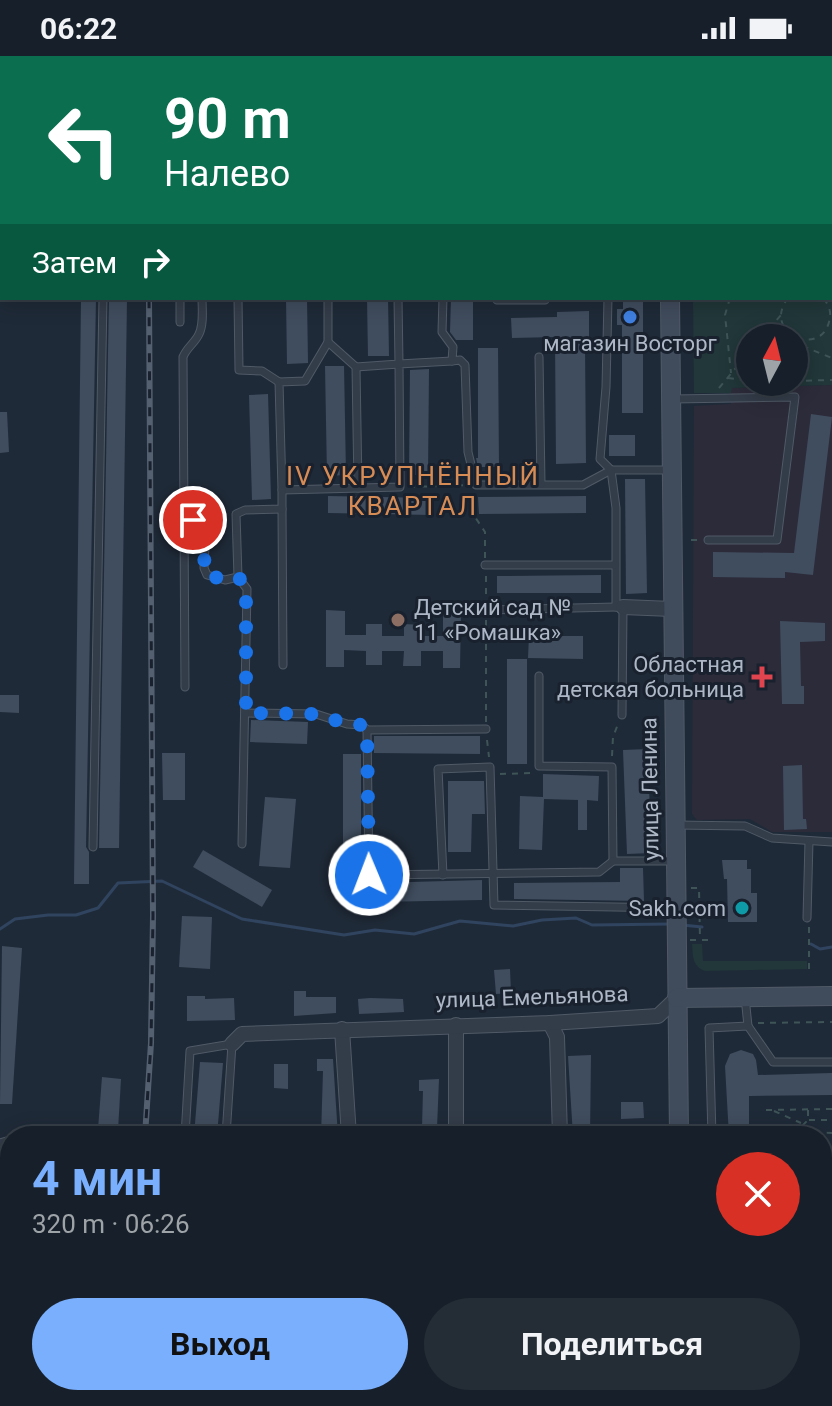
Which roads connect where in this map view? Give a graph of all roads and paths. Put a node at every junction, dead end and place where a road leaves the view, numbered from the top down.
1 (103, 300) edge
2 (180, 300) edge
3 (202, 300) edge
4 (238, 300) edge
5 (328, 300) edge
6 (398, 300) edge
7 (443, 300) edge
8 (497, 300) edge
9 (545, 300) dead end
10 (608, 300) edge
11 (670, 300) edge
12 (729, 300) edge
13 (781, 300) edge
14 (786, 300) edge
15 (784, 303) junction
16 (831, 311) edge
17 (781, 315) junction
18 (180, 322) dead end
19 (773, 324) edge
20 (783, 324) edge
21 (808, 338) edge
22 (328, 342) junction
23 (808, 348) edge
24 (539, 357) dead end
25 (832, 358) edge
26 (452, 361) junction
27 (399, 364) junction
28 (356, 367) junction
29 (736, 367) edge
30 (731, 373) junction
31 (727, 378) junction
32 (736, 379) edge
33 (832, 380) edge
34 (808, 381) edge
35 (279, 382) junction
36 (710, 398) junction
37 (671, 399) junction
38 (611, 470) junction
39 (671, 470) junction
40 (541, 484) junction
41 (476, 485) junction
42 (400, 487) junction
43 (358, 488) junction
44 (282, 490) junction
45 (282, 509) junction
46 (183, 521) junction
47 (708, 540) dead end
48 (485, 565) junction
49 (615, 565) junction
50 (238, 577) junction
51 (620, 607) junction
52 (672, 609) junction
53 (487, 610) junction
54 (283, 665) dead end
55 (539, 676) dead end
56 (185, 687) dead end
57 (246, 713) junction
58 (622, 715) joint
59 (486, 729) junction
60 (367, 730) junction
61 (539, 766) junction
62 (612, 767) junction
63 (490, 770) junction
64 (674, 825) junction
65 (809, 841) junction
66 (832, 842) edge
67 (242, 844) dead end
68 (93, 847) dead end
69 (613, 861) junction
70 (675, 861) junction
71 (494, 874) junction
72 (443, 875) junction
73 (690, 888) dead end
74 (675, 912) junction
75 (807, 918) joint
76 (682, 938) junction
77 (700, 938) junction
78 (712, 940) dead end
79 (809, 972) dead end
80 (832, 996) edge
81 (745, 997) junction
82 (677, 998) junction
83 (832, 1022) edge
84 (550, 1023) junction
85 (758, 1023) dead end
86 (456, 1025) junction
87 (748, 1026) junction
88 (342, 1029) junction
89 (232, 1044) junction
90 (832, 1062) edge
91 (772, 1109) junction
92 (808, 1109) junction
93 (832, 1109) edge
94 (766, 1110) dead end
95 (808, 1120) junction
96 (832, 1120) edge
97 (802, 1125) junction
98 (186, 1126) edge
99 (227, 1126) edge
100 (348, 1126) edge
101 (456, 1126) edge
102 (560, 1126) edge
103 (679, 1126) edge
104 (712, 1126) edge
105 (796, 1126) edge

1 - 68 lane
2 - 18 lane
3 - 46 lane
4 - 35 lane
5 - 22 lane
6 - 27 lane
7 - 26 lane
8 - 9 lane
10 - 38 lane
11 - 37 main road, улица Ленина
12 - 30 path
13 - 15 path
14 - 15 path
15 - 17 path
16 - 21 path
17 - 19 path
17 - 20 path
22 - 28 lane
22 - 35 lane
23 - 25 path
24 - 40 lane
26 - 27 lane
26 - 41 lane
27 - 28 lane
27 - 42 lane
28 - 43 lane
29 - 30 path
30 - 31 path
31 - 32 path
31 - 36 path
33 - 34 path
35 - 44 lane
36 - 37 lane
36 - 47 lane
37 - 39 main road, улица Ленина
38 - 39 lane
38 - 40 lane
38 - 49 lane
39 - 52 main road, улица Ленина
40 - 41 lane
41 - 42 path
41 - 48 path
42 - 43 lane
43 - 44 lane
44 - 45 lane
45 - 50 lane
45 - 54 lane
46 - 50 lane
46 - 56 lane
48 - 49 lane
48 - 53 path
49 - 51 lane
50 - 57 lane
51 - 52 street
51 - 53 lane
51 - 58 lane
52 - 64 main road, улица Ленина
53 - 59 path
55 - 61 lane
57 - 60 lane
57 - 67 lane
58 - 62 path
59 - 60 lane
59 - 63 path
60 - 72 lane
61 - 62 lane
61 - 63 path
62 - 69 lane
63 - 71 lane
63 - 72 lane
64 - 65 lane
64 - 70 main road, улица Ленина
65 - 66 lane
65 - 75 lane
69 - 70 lane
69 - 71 lane
70 - 74 main road, улица Ленина
71 - 72 lane
71 - 74 lane
73 - 77 path
74 - 76 main road, улица Ленина
75 - 79 path
76 - 77 path
76 - 82 main road, улица Ленина
77 - 78 path
80 - 81 main road, улица Емельянова
81 - 82 main road, улица Емельянова
81 - 87 lane
82 - 84 street, улица Емельянова
82 - 103 main road, улица Ленина
83 - 85 path
84 - 86 street, улица Емельянова
84 - 102 street
86 - 88 street, улица Емельянова
86 - 101 street
87 - 90 lane
87 - 104 lane
88 - 89 street, улица Емельянова
88 - 100 street
89 - 98 lane
89 - 99 lane
91 - 92 path
91 - 94 path
91 - 97 path
92 - 93 path
92 - 95 path
95 - 96 path
95 - 97 path
97 - 105 path

